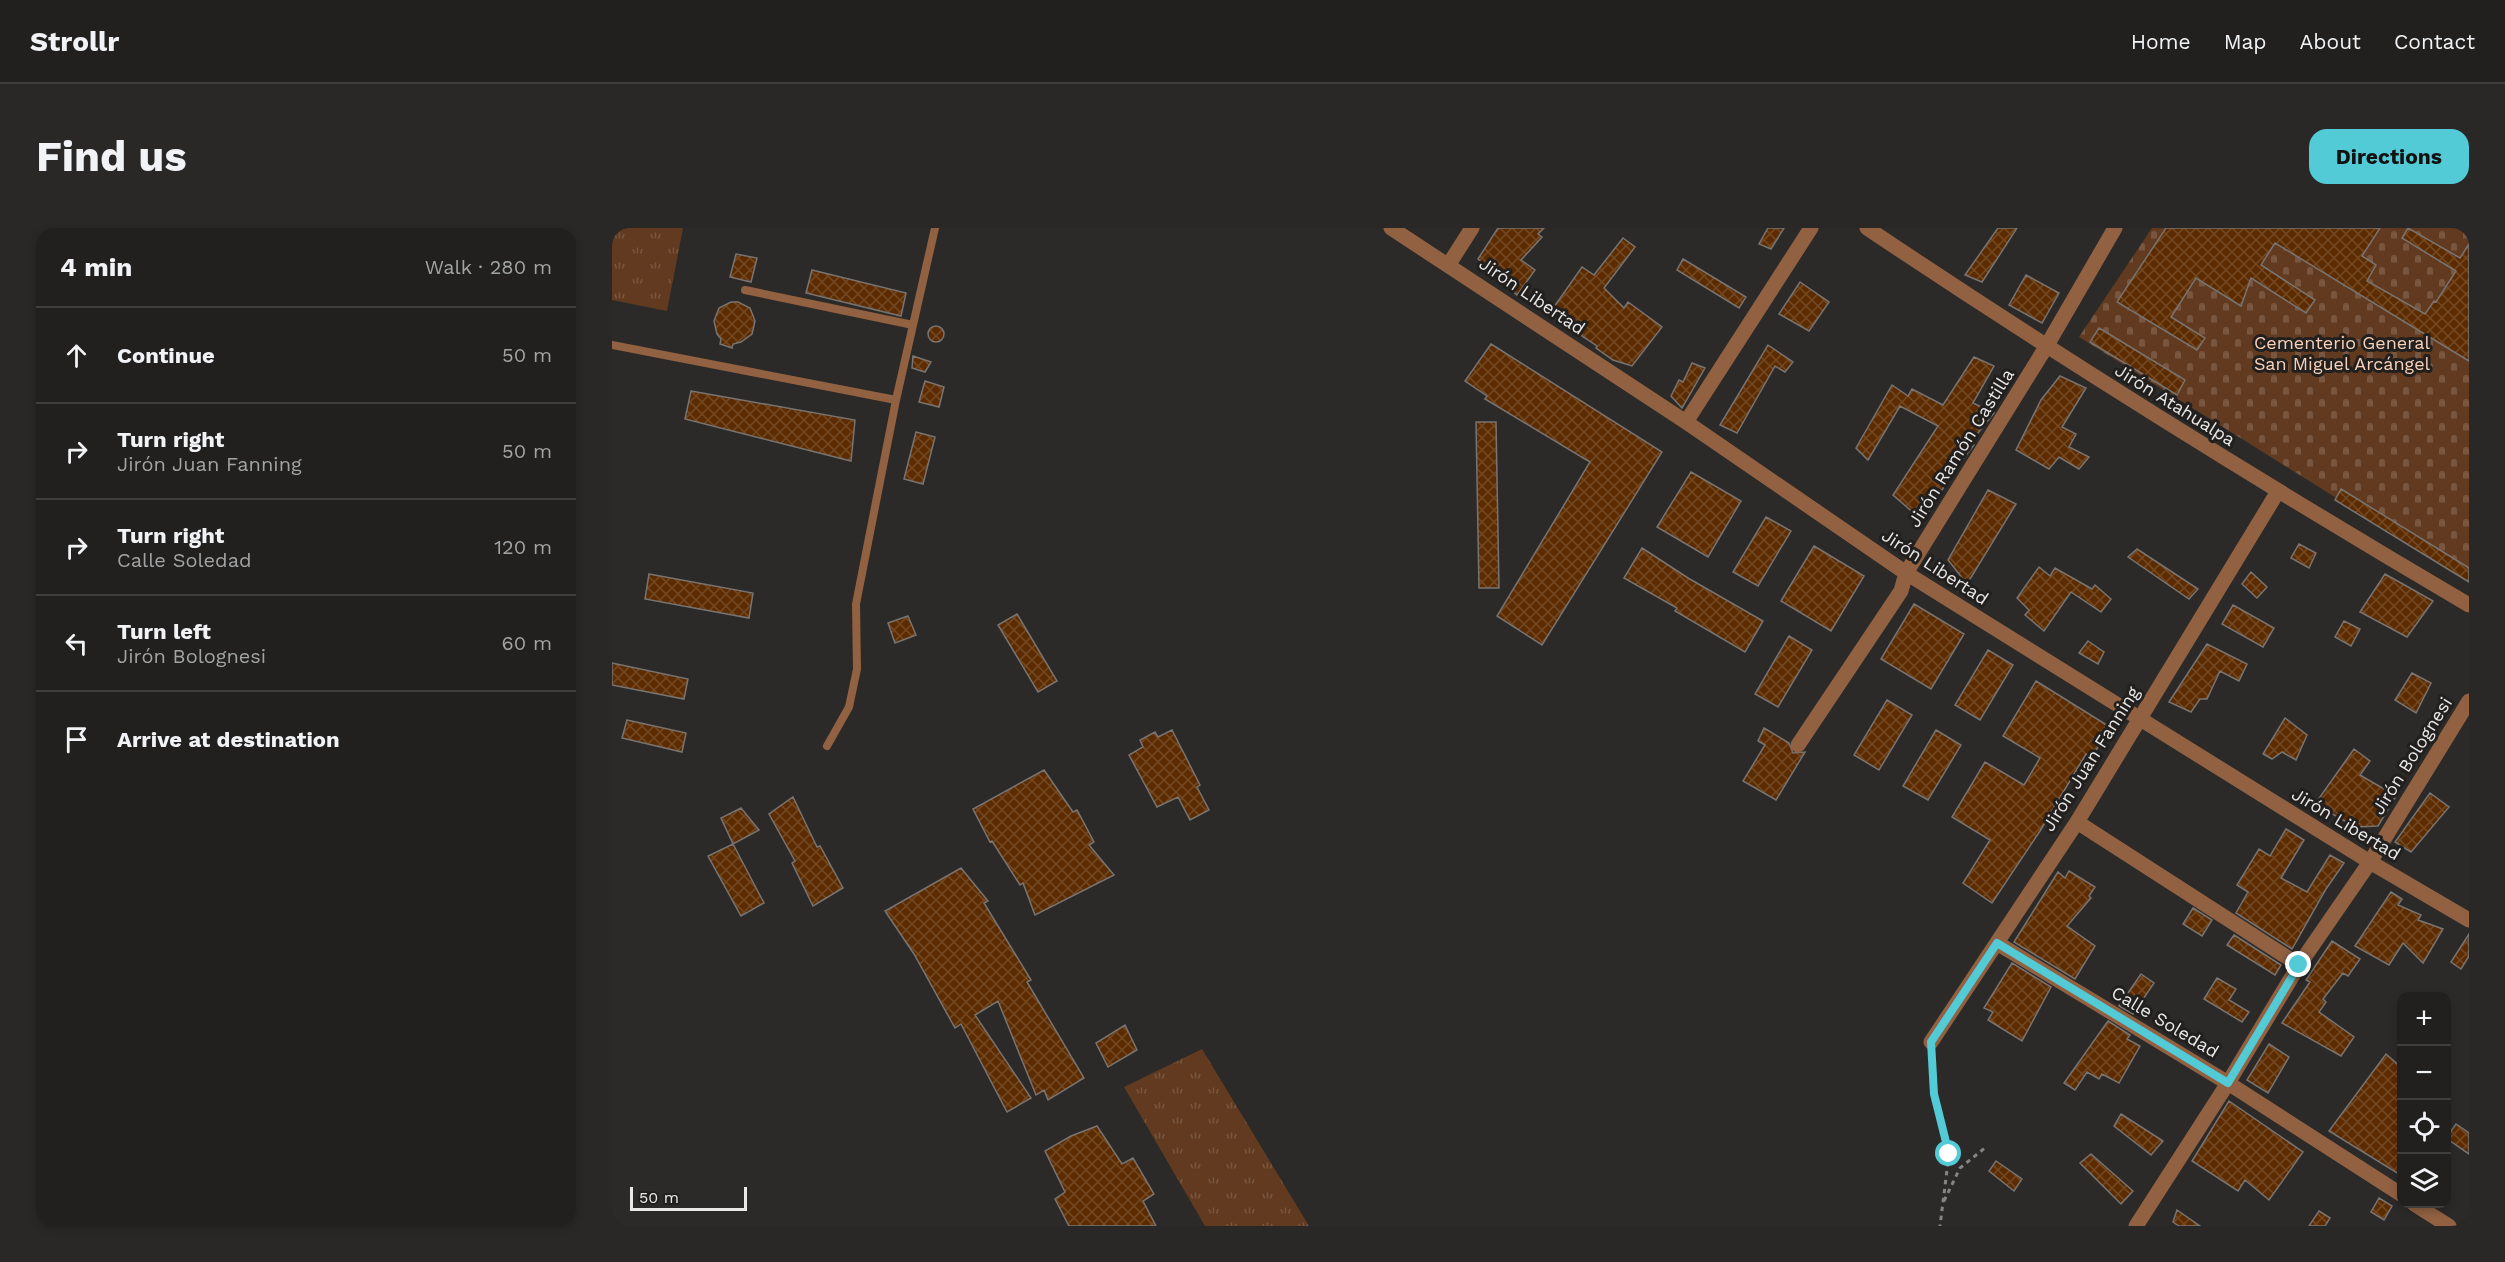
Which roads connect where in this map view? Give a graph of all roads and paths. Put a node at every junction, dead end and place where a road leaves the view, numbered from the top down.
1 (935, 228) edge
2 (1391, 228) edge
3 (1472, 228) edge
4 (1811, 228) edge
5 (1867, 228) edge
6 (2115, 228) edge
7 (1449, 264) junction
8 (745, 290) dead end
9 (913, 325) junction
10 (612, 345) edge
11 (2046, 347) junction
12 (896, 400) junction
13 (1686, 422) junction
14 (2277, 493) junction
15 (1906, 573) junction
16 (2469, 605) edge
17 (2469, 701) edge
18 (2139, 719) junction
19 (827, 746) dead end
20 (1798, 746) dead end
21 (2077, 822) junction
22 (2370, 862) junction
23 (2469, 920) edge
24 (1997, 943) junction
25 (2299, 965) junction
26 (1931, 1042) joint
27 (2228, 1083) junction
28 (1986, 1147) dead end
29 (2397, 1192) edge
30 (1942, 1206) junction
31 (2422, 1208) edge
32 (1940, 1226) edge
33 (2136, 1226) edge
34 (2449, 1226) edge

1 - 9 lane
2 - 7 street, Jirón Libertad
3 - 7 street
4 - 13 street
5 - 11 street, Jirón Atahualpa
6 - 11 street, Jirón Ramón Castilla
7 - 13 street, Jirón Libertad
8 - 9 lane
9 - 12 lane
10 - 12 lane
11 - 14 street, Jirón Atahualpa
11 - 15 street, Jirón Ramón Castilla
12 - 19 lane
13 - 15 street, Jirón Libertad
14 - 16 street, Jirón Atahualpa
14 - 18 street, Jirón Juan Fanning
15 - 18 street, Jirón Libertad
15 - 20 street, Jirón Ramón Castilla
17 - 22 street, Jirón Bolognesi
18 - 21 street, Jirón Juan Fanning
18 - 22 street, Jirón Libertad
21 - 24 street, Jirón Juan Fanning
21 - 25 street
22 - 23 street, Jirón Libertad
22 - 25 street, Jirón Bolognesi
24 - 26 street, Jirón Juan Fanning
24 - 27 street, Calle Soledad
25 - 27 street, Jirón Bolognesi
26 - 30 path
27 - 29 street, Calle Soledad
27 - 33 street, Jirón Bolognesi
28 - 30 path
30 - 32 path
31 - 34 street

